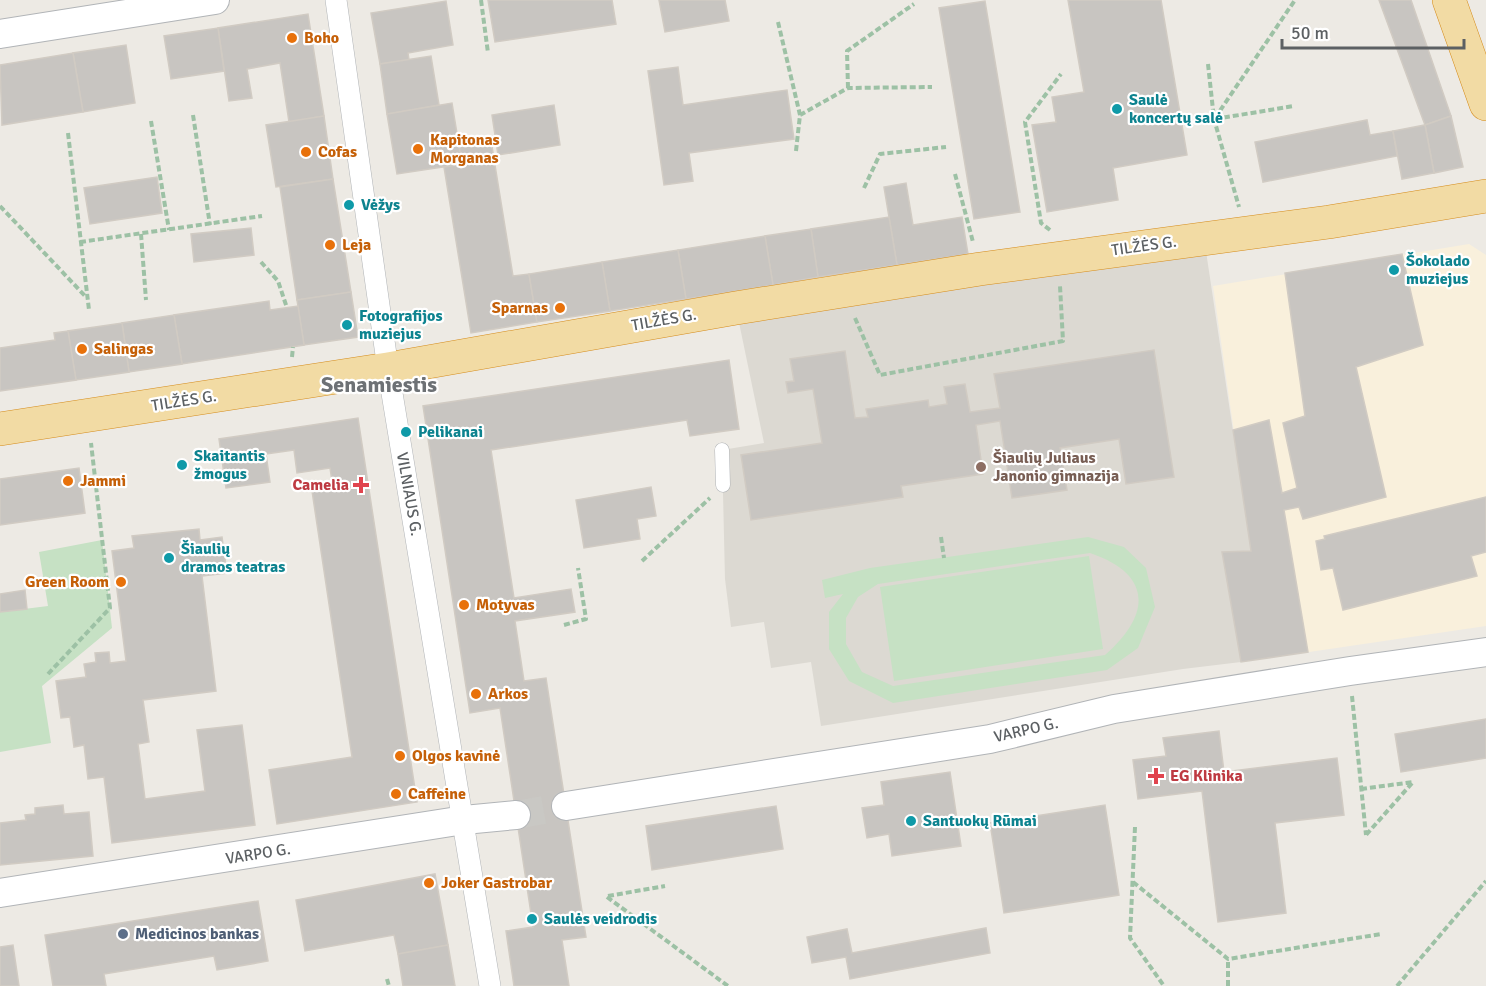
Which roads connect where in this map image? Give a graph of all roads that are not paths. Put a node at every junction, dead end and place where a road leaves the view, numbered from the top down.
1 (215, 0) edge
2 (336, 0) edge
3 (1449, 0) edge
4 (0, 34) edge
5 (1486, 105) edge
6 (1486, 196) edge
7 (1486, 219) edge
8 (1329, 222) junction
9 (388, 369) junction
10 (0, 429) edge
11 (722, 450) dead end
12 (723, 485) road end
13 (1486, 652) edge
14 (566, 806) tunnel mouth
15 (516, 815) tunnel mouth
16 (464, 820) junction
17 (0, 893) edge
18 (490, 986) edge

1 - 4 street
2 - 9 street, VILNIAUS G.
3 - 5 highway
6 - 8 highway, TILŽĖS G.
7 - 8 highway, TILŽĖS G.
8 - 9 highway, TILŽĖS G.
9 - 10 highway, TILŽĖS G.
9 - 16 street, VILNIAUS G.
11 - 12 lane
13 - 14 street, VARPO G.
15 - 16 street, VARPO G.
16 - 17 street, VARPO G.
16 - 18 street, VILNIAUS G.

